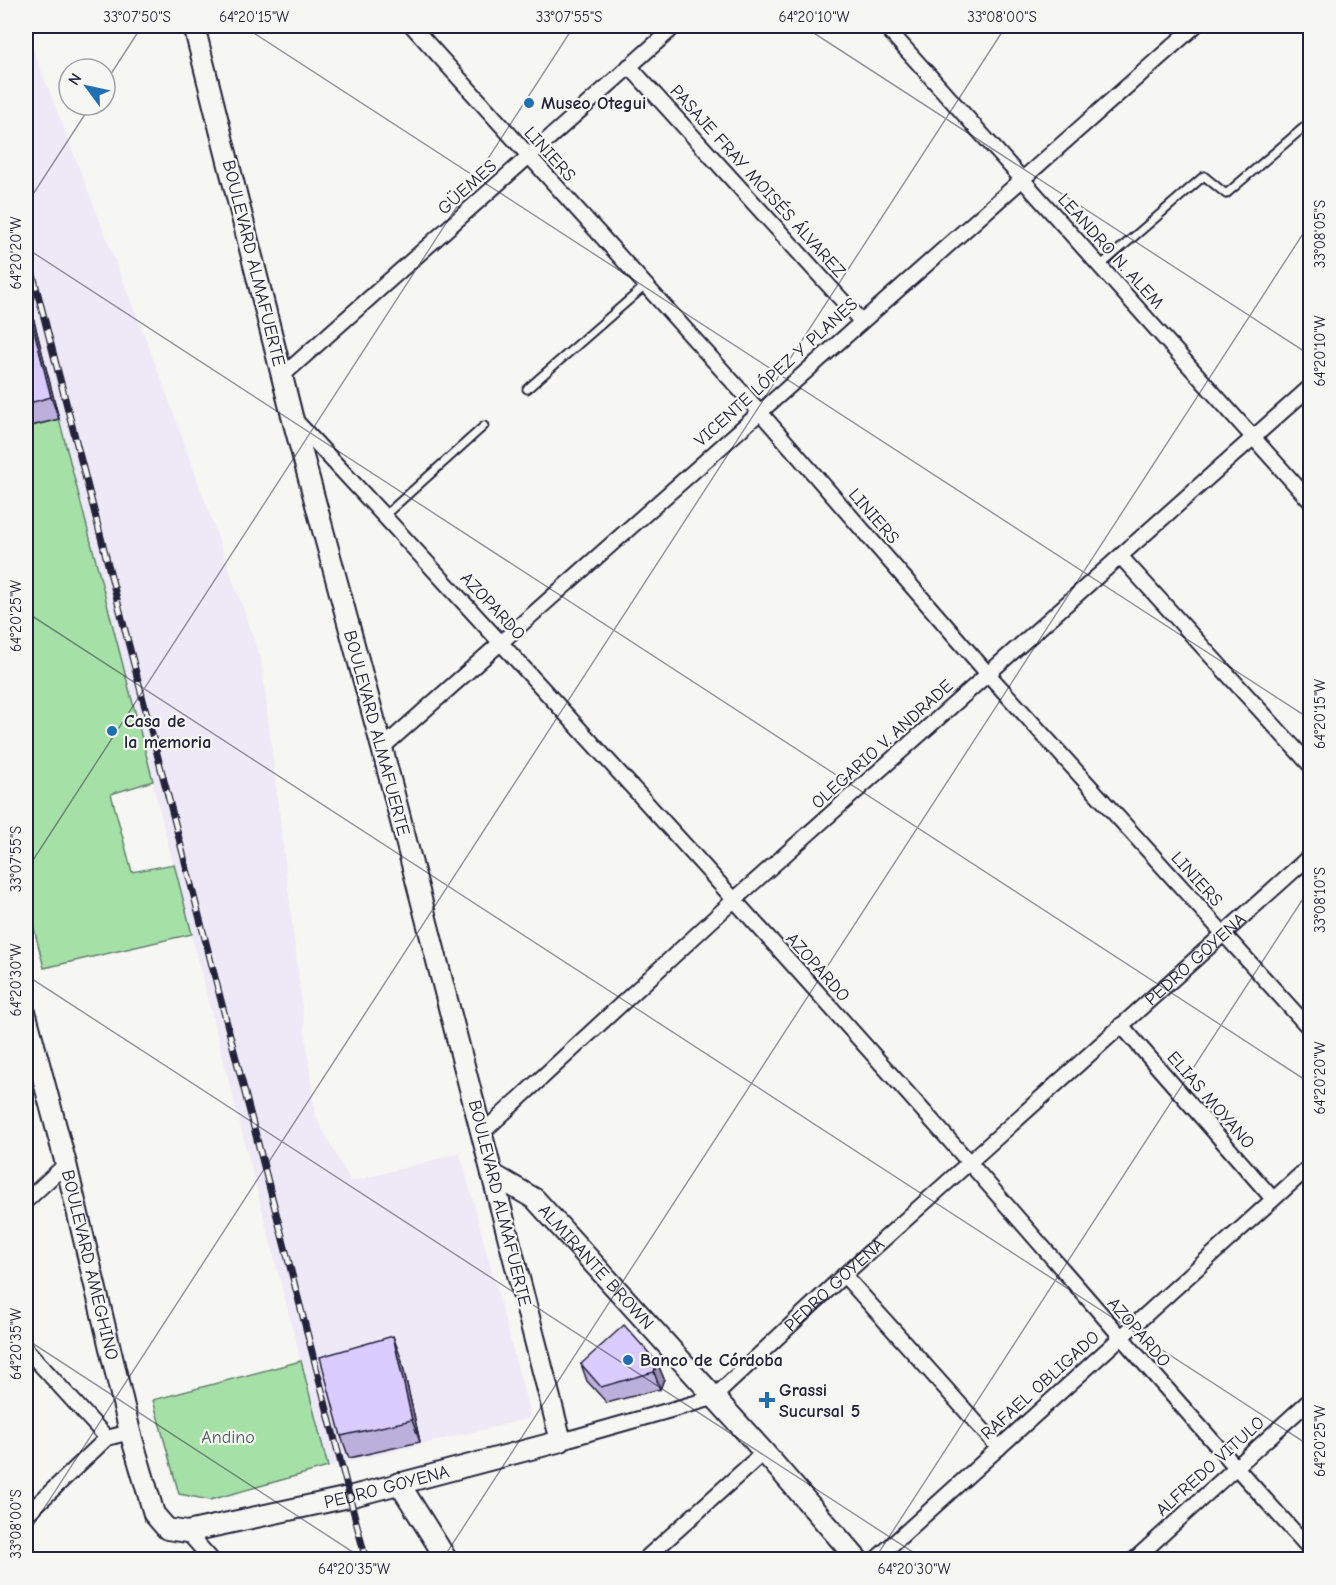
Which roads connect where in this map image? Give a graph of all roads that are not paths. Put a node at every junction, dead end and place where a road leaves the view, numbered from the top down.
1 (194, 26) edge
2 (412, 26) edge
3 (675, 26) edge
4 (885, 26) edge
5 (1195, 26) edge
6 (629, 66) junction
7 (1311, 122) edge
8 (528, 156) junction
9 (1022, 178) junction
10 (1100, 266) junction
11 (645, 286) junction
12 (861, 321) junction
13 (282, 376) junction
14 (1311, 387) edge
15 (527, 389) dead end
16 (759, 411) junction
17 (292, 416) junction
18 (484, 426) dead end
19 (1254, 437) junction
20 (1311, 501) edge
21 (384, 516) junction
22 (1121, 557) junction
23 (501, 642) junction
24 (988, 674) junction
25 (381, 748) junction
26 (1311, 765) edge
27 (1311, 856) edge
28 (734, 900) junction
29 (1223, 934) junction
30 (26, 1015) edge
31 (1121, 1025) junction
32 (1311, 1029) edge
33 (482, 1132) junction
34 (969, 1163) junction
35 (66, 1164) junction
36 (1311, 1166) edge
37 (492, 1174) junction
38 (1273, 1199) junction
39 (26, 1201) edge
40 (844, 1275) junction
41 (1119, 1338) junction
42 (26, 1349) edge
43 (713, 1398) junction
44 (1311, 1400) edge
45 (130, 1432) junction
46 (106, 1438) junction
47 (561, 1441) junction
48 (999, 1448) junction
49 (764, 1452) junction
50 (1235, 1468) junction
51 (399, 1483) junction
52 (26, 1515) edge
53 (187, 1532) junction
54 (1311, 1549) edge
55 (212, 1560) edge
56 (447, 1560) edge
57 (644, 1560) edge
58 (858, 1560) edge
59 (875, 1560) edge
60 (1134, 1560) edge

1 - 13 main road, BOULEVARD ALMAFUERTE
2 - 8 street, LINIERS
3 - 6 street, GÜEMES
4 - 9 street, LEANDRO N. ALEM
5 - 9 street, VICENTE LÓPEZ Y PLANES
6 - 8 street, GÜEMES
6 - 12 street, PASAJE FRAY MOISÉS ÁLVAREZ
7 - 10 lane
8 - 11 street, LINIERS
8 - 13 street, GÜEMES
9 - 10 street, LEANDRO N. ALEM
9 - 12 street, VICENTE LÓPEZ Y PLANES
10 - 19 street, LEANDRO N. ALEM
11 - 15 lane
11 - 16 street, LINIERS
12 - 16 street, VICENTE LÓPEZ Y PLANES
13 - 17 main road, BOULEVARD ALMAFUERTE
14 - 19 street, OLEGARIO V. ANDRADE
16 - 23 street, VICENTE LÓPEZ Y PLANES
16 - 24 street, LINIERS
17 - 21 street, AZOPARDO
17 - 25 main road, BOULEVARD ALMAFUERTE
18 - 21 lane
19 - 20 street, LEANDRO N. ALEM
19 - 22 street, OLEGARIO V. ANDRADE
21 - 23 street, AZOPARDO
22 - 24 street, OLEGARIO V. ANDRADE
22 - 26 street
23 - 25 street, VICENTE LÓPEZ Y PLANES
23 - 28 street, AZOPARDO
24 - 28 street, OLEGARIO V. ANDRADE
24 - 29 street, LINIERS
25 - 33 main road, BOULEVARD ALMAFUERTE
27 - 29 street, PEDRO GOYENA
28 - 33 street, OLEGARIO V. ANDRADE
28 - 34 street, AZOPARDO
29 - 31 street, PEDRO GOYENA
29 - 32 street, LINIERS
30 - 35 main road, BOULEVARD AMEGHINO
31 - 34 street, PEDRO GOYENA
31 - 38 street, ELIAS MOYANO
33 - 37 main road, BOULEVARD ALMAFUERTE
34 - 40 street, PEDRO GOYENA
34 - 41 street, AZOPARDO
35 - 39 street
35 - 45 main road, BOULEVARD AMEGHINO
36 - 38 street, RAFAEL OBLIGADO
37 - 43 main road, ALMIRANTE BROWN
37 - 47 main road, BOULEVARD ALMAFUERTE
38 - 41 street, RAFAEL OBLIGADO
40 - 43 street, PEDRO GOYENA
40 - 48 street
41 - 48 street, RAFAEL OBLIGADO
41 - 50 street, AZOPARDO
42 - 46 street
43 - 47 street, PEDRO GOYENA
43 - 49 main road, ALMIRANTE BROWN
44 - 50 street, ALFREDO VITULO
45 - 46 street
45 - 53 main road, BOULEVARD AMEGHINO
46 - 52 street
47 - 51 main road, PEDRO GOYENA
48 - 59 street, RAFAEL OBLIGADO
49 - 57 street
49 - 58 main road, ALMIRANTE BROWN
50 - 54 street, AZOPARDO
50 - 60 street, ALFREDO VITULO
51 - 53 main road, PEDRO GOYENA
51 - 56 main road
53 - 55 street

